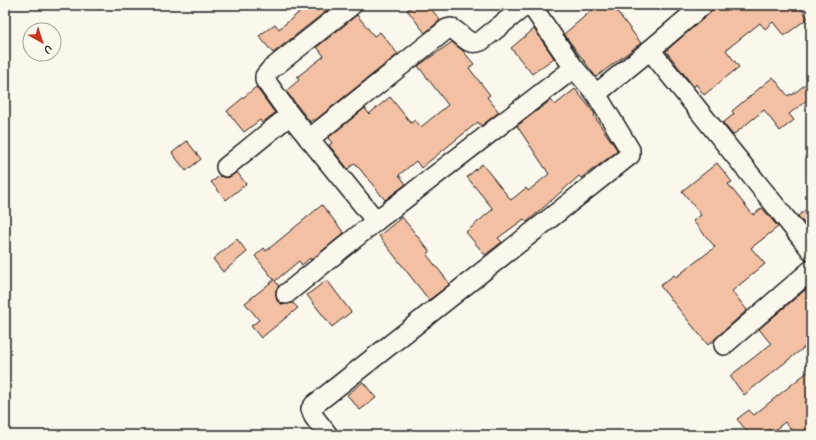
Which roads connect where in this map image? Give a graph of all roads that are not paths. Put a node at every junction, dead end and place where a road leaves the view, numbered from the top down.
1 (352, 5) edge
2 (526, 5) edge
3 (532, 5) edge
4 (703, 5) edge
5 (650, 50) junction
6 (574, 68) junction
7 (596, 94) junction
8 (290, 116) junction
9 (309, 139) junction
10 (226, 168) dead end
11 (376, 221) junction
12 (811, 250) edge
13 (811, 270) edge
14 (286, 294) dead end
15 (724, 345) dead end
16 (328, 435) edge

1 - 8 street
2 - 9 street
3 - 6 street
4 - 5 street
5 - 7 street
5 - 12 street
6 - 7 street
6 - 11 street
7 - 16 street
8 - 9 street
8 - 10 street
9 - 11 street
11 - 14 street
13 - 15 street

